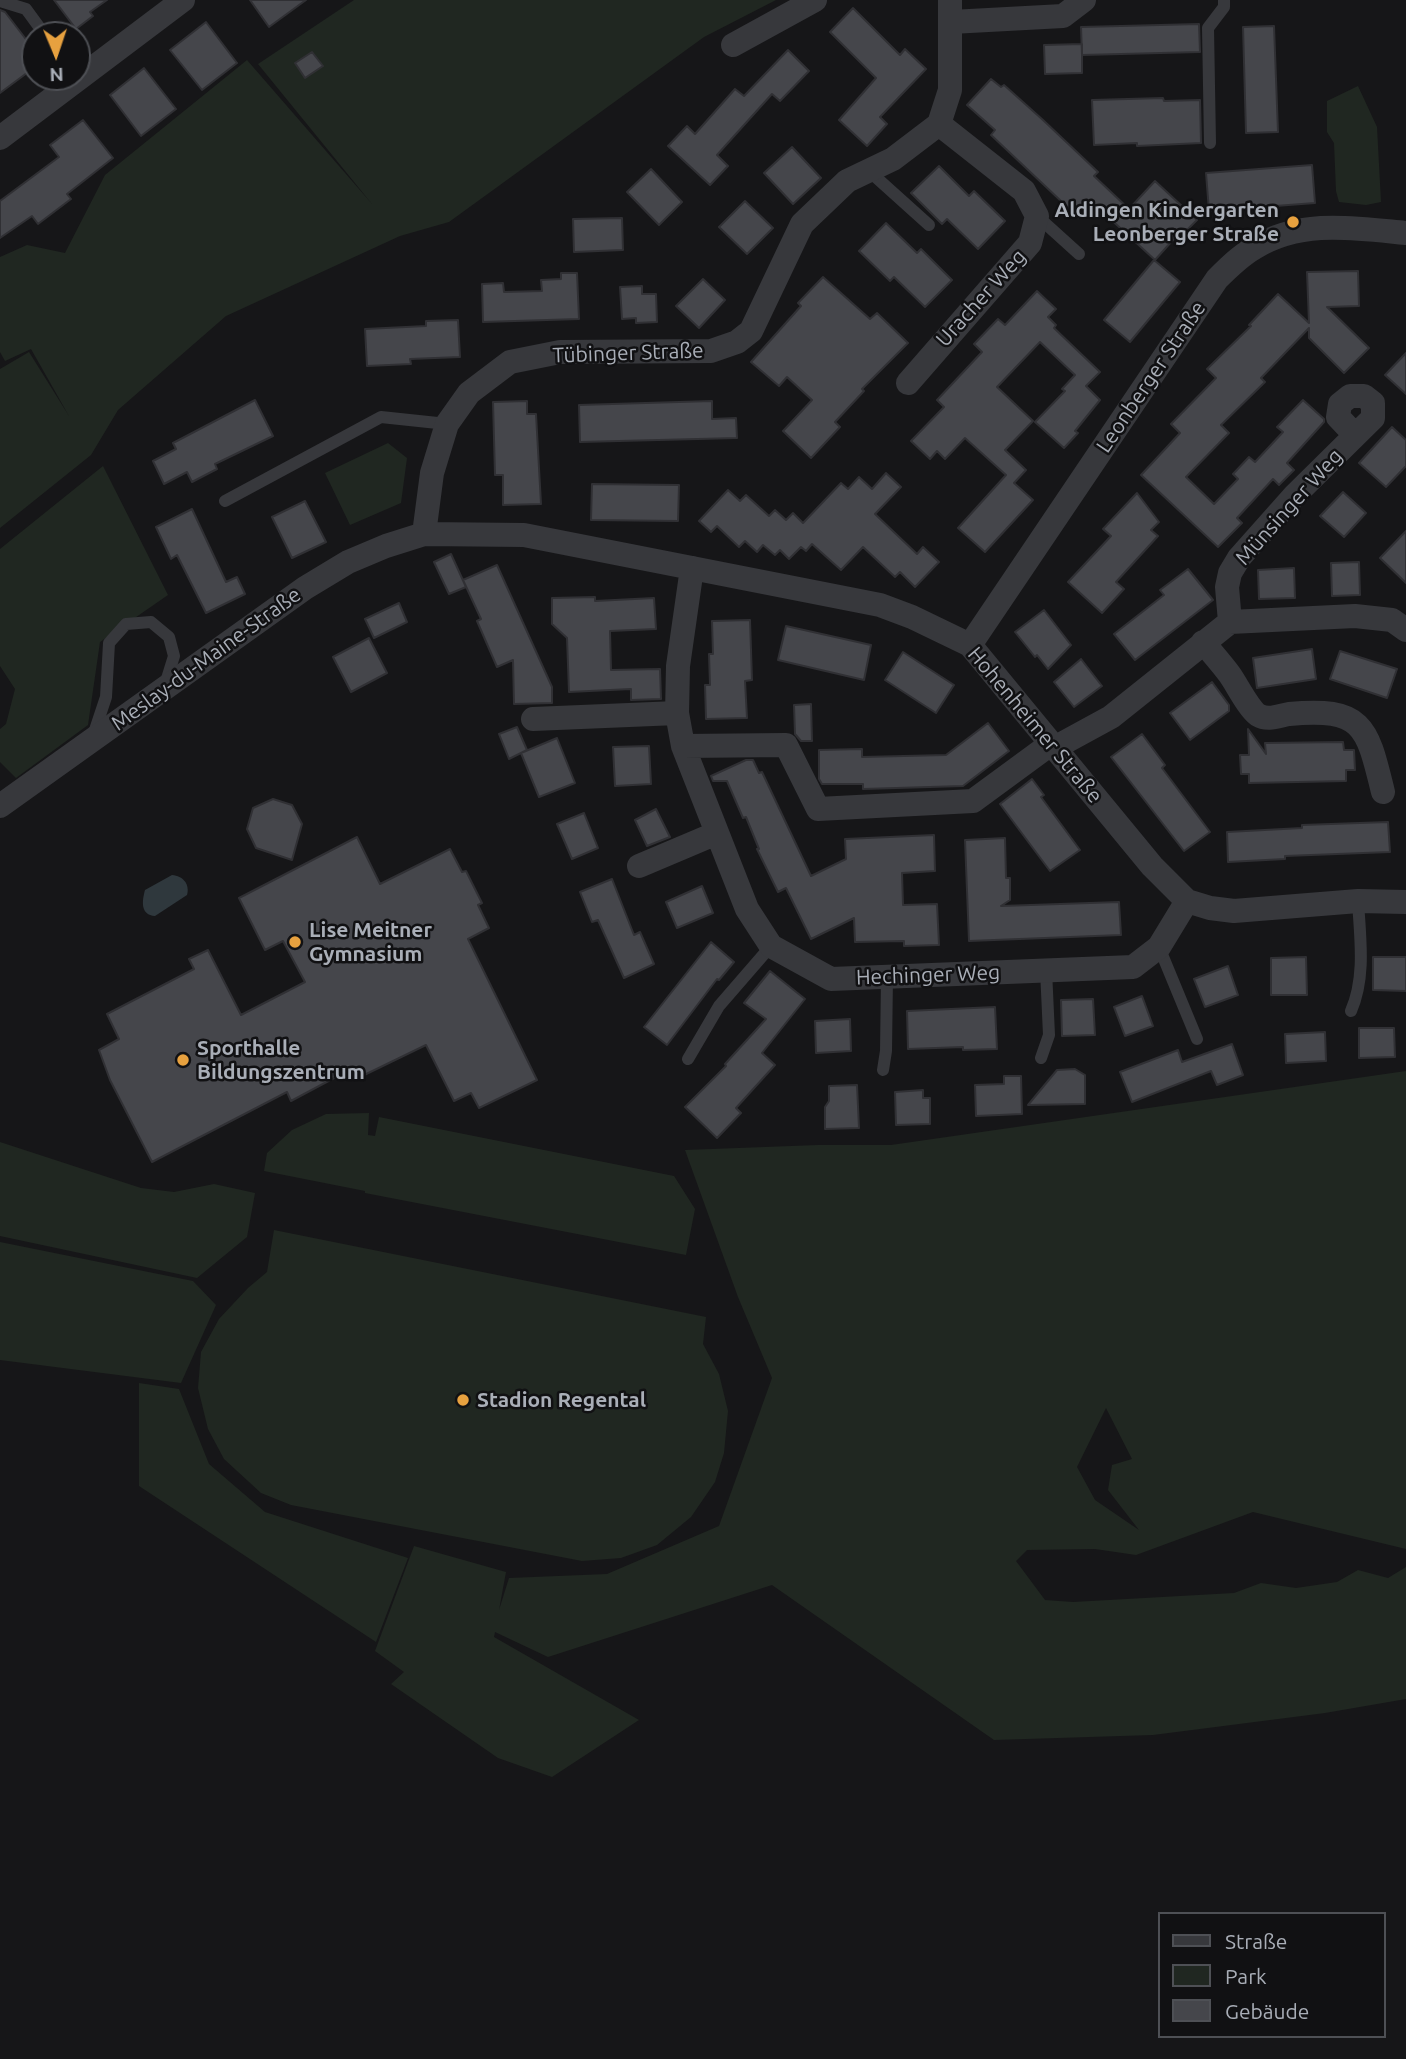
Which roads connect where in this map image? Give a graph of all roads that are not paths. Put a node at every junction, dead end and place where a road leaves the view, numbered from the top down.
1 (183, 0) edge
2 (816, 0) edge
3 (1084, 0) edge
4 (1224, 0) edge
5 (0, 1) edge
6 (951, 11) edge
7 (35, 21) edge
8 (733, 45) dead end
9 (91, 68) edge
10 (61, 91) edge
11 (939, 124) junction
12 (0, 138) edge
13 (1210, 143) dead end
14 (869, 171) junction
15 (1038, 216) junction
16 (929, 225) dead end
17 (1406, 233) edge
18 (1079, 254) dead end
19 (908, 383) dead end
20 (447, 424) junction
21 (1355, 435) dead end
22 (225, 501) dead end
23 (424, 534) junction
24 (692, 568) junction
25 (1401, 618) edge
26 (1230, 622) junction
27 (1203, 642) junction
28 (970, 645) junction
29 (164, 689) junction
30 (677, 713) junction
31 (533, 719) dead end
32 (91, 742) junction
33 (1054, 745) junction
34 (683, 746) junction
35 (1383, 792) dead end
36 (0, 806) edge
37 (717, 833) junction
38 (639, 866) dead end
39 (1187, 901) junction
40 (1358, 901) junction
41 (1406, 902) edge
42 (771, 946) junction
43 (1159, 947) junction
44 (1046, 970) junction
45 (887, 977) junction
46 (1351, 1011) dead end
47 (1197, 1039) dead end
48 (1041, 1058) dead end
49 (688, 1059) dead end
50 (883, 1070) dead end

1 - 9 street
2 - 8 street
3 - 6 street
4 - 13 lane
5 - 7 lane
6 - 11 street
10 - 12 street
11 - 14 street, Tübinger Straße
11 - 15 street
14 - 16 lane
14 - 20 street, Tübinger Straße
15 - 18 lane
15 - 19 street, Uracher Weg
17 - 28 street, Leonberger Straße
20 - 22 lane
20 - 23 street, Tübinger Straße
21 - 26 street, Münsinger Weg
23 - 24 street, Hohenheimer Straße
23 - 29 street, Meslay-du-Maine-Straße
24 - 28 street, Hohenheimer Straße
24 - 30 street, Hechinger Weg
25 - 26 street
26 - 27 street
27 - 33 street
27 - 35 street
28 - 33 street, Hohenheimer Straße
29 - 32 street, Meslay-du-Maine-Straße
29 - 32 lane
30 - 31 street
30 - 34 street, Hechinger Weg
32 - 36 street, Meslay-du-Maine-Straße
33 - 34 street
33 - 39 street, Hohenheimer Straße
34 - 37 street, Hechinger Weg
37 - 38 street
37 - 42 street, Hechinger Weg
39 - 40 street
39 - 43 street, Hechinger Weg
40 - 41 street
40 - 46 lane
42 - 45 street, Hechinger Weg
42 - 49 lane
43 - 44 street, Hechinger Weg
43 - 47 lane
44 - 45 street, Hechinger Weg
44 - 48 lane
45 - 50 lane

